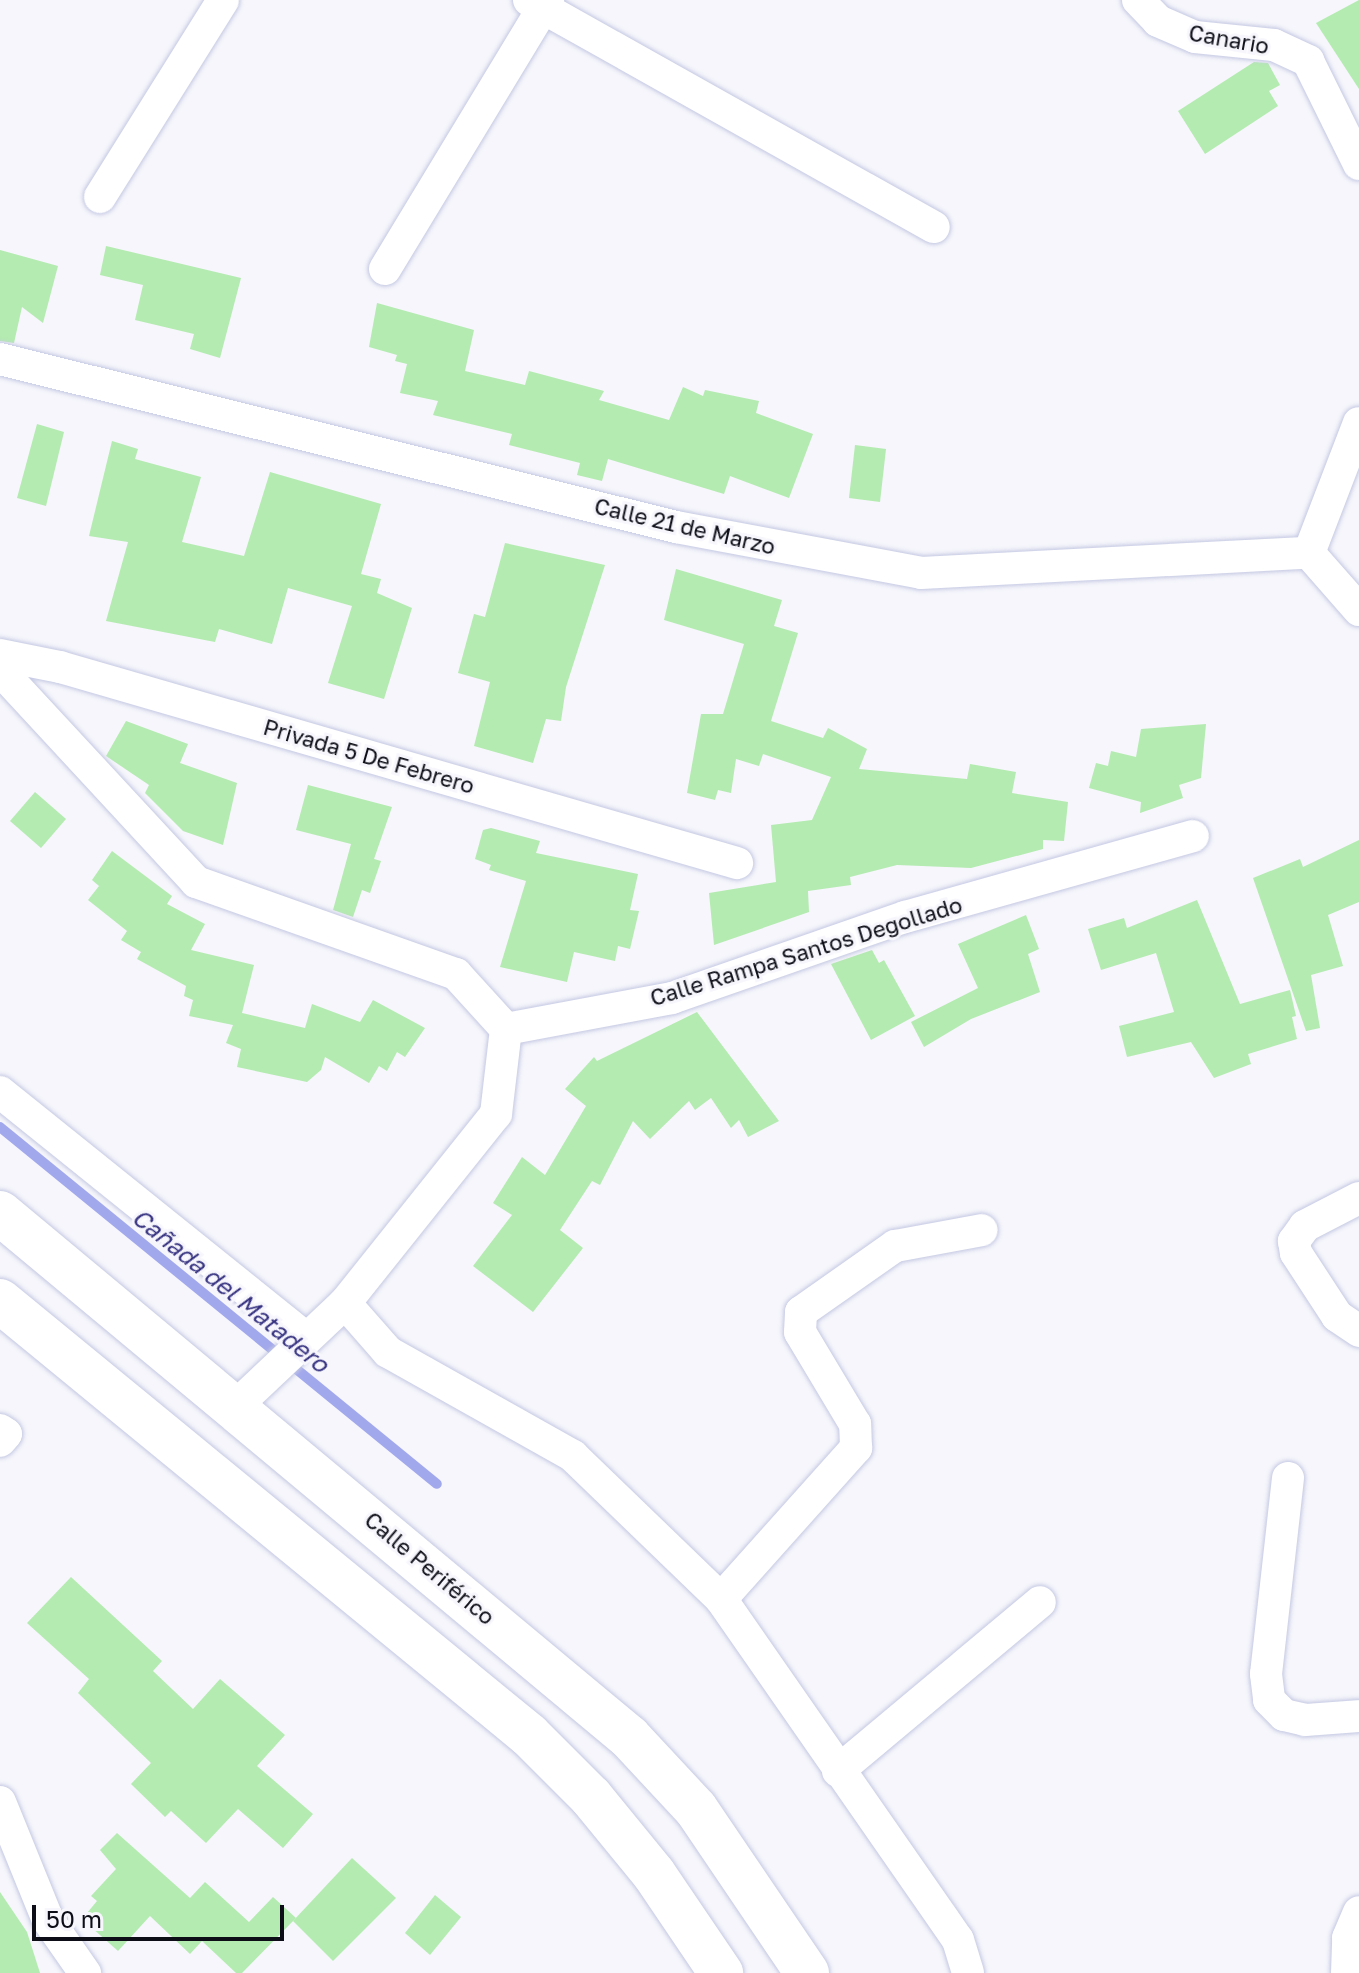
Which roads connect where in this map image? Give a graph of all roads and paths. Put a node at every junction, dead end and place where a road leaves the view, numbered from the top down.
1 (223, 0) edge
2 (1138, 0) edge
3 (540, 3) edge
4 (1359, 164) edge
5 (100, 197) dead end
6 (934, 227) dead end
7 (385, 269) dead end
8 (0, 359) edge
9 (1359, 423) edge
10 (1309, 553) junction
11 (1359, 610) edge
12 (0, 655) edge
13 (0, 670) edge
14 (1193, 836) dead end
15 (737, 863) dead end
16 (506, 1029) junction
17 (0, 1092) edge
18 (1359, 1198) edge
19 (0, 1213) edge
20 (982, 1230) dead end
21 (0, 1301) edge
22 (345, 1303) junction
23 (1359, 1331) edge
24 (300, 1343) junction
25 (250, 1392) junction
26 (0, 1430) edge
27 (0, 1441) edge
28 (1288, 1478) dead end
29 (721, 1599) junction
30 (1040, 1602) dead end
31 (1359, 1716) edge
32 (838, 1771) junction
33 (0, 1802) edge
34 (1359, 1912) edge
35 (85, 1973) edge
36 (721, 1973) edge
37 (807, 1973) edge
38 (968, 1973) edge
39 (1347, 1973) edge

1 - 5 street
2 - 4 street, Canario
3 - 6 street
3 - 7 street
8 - 10 street, Calle 21 de Marzo
9 - 10 street
10 - 11 street
12 - 15 street, Privada 5 De Febrero
13 - 16 street
14 - 16 street, Calle Rampa Santos Degollado
16 - 22 street
17 - 24 street
18 - 23 street
19 - 25 highway, Calle Periférico
20 - 29 street
21 - 36 highway
22 - 24 street
22 - 29 street
24 - 25 street
25 - 37 highway, Calle Periférico
26 - 27 street
28 - 31 street
29 - 32 street
30 - 32 street
32 - 38 street
33 - 35 street
34 - 39 street

